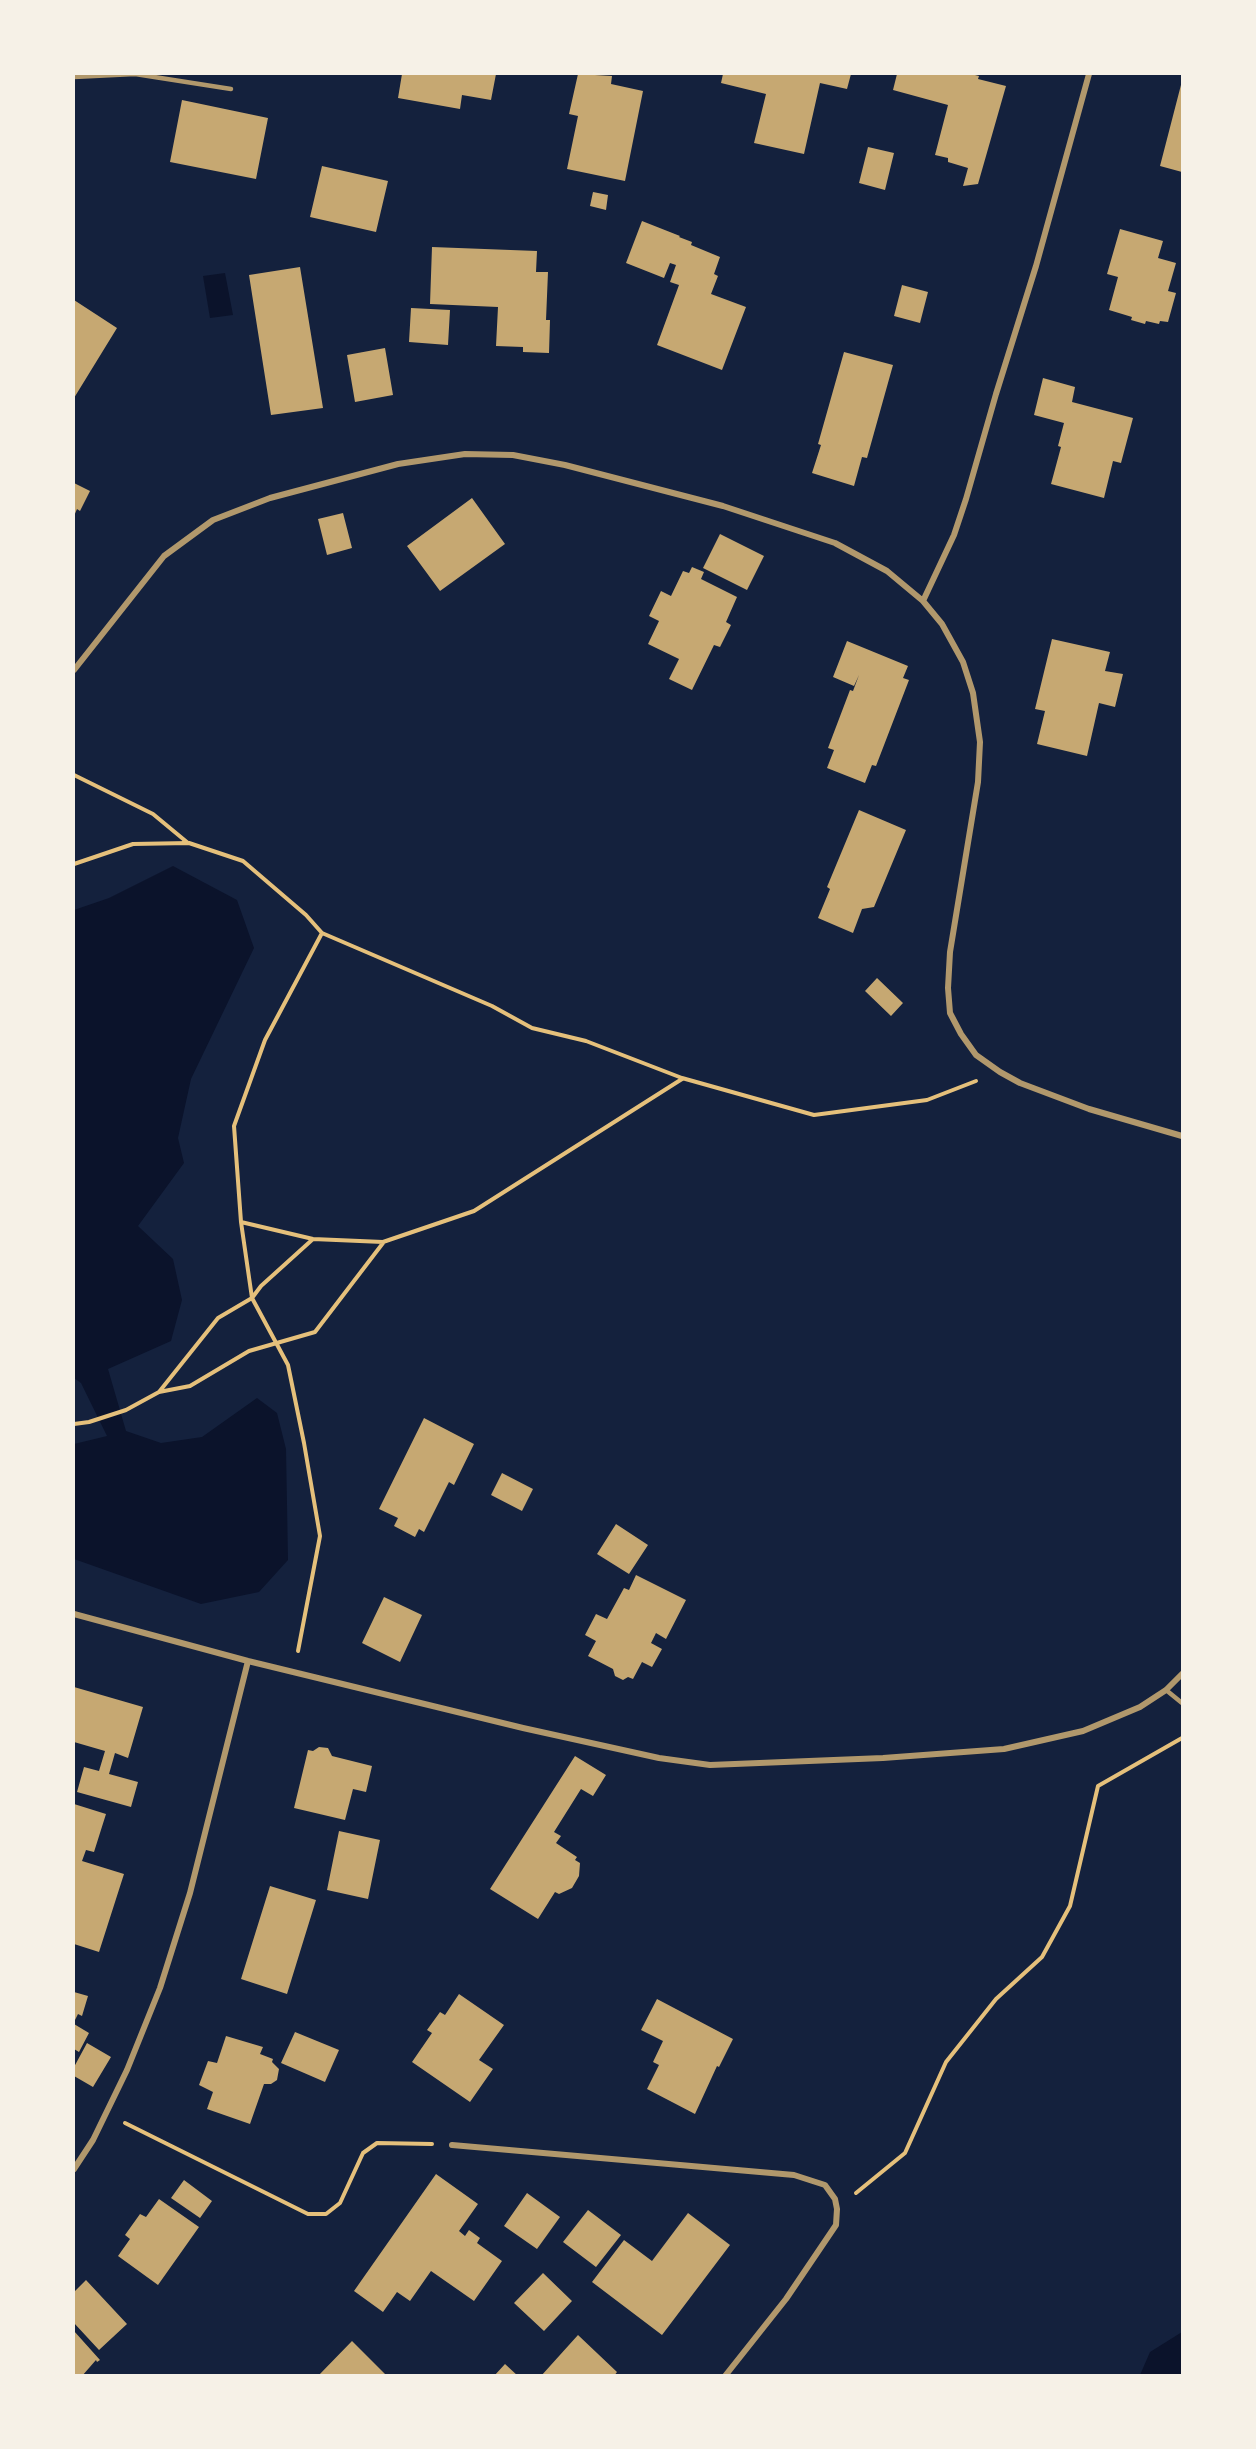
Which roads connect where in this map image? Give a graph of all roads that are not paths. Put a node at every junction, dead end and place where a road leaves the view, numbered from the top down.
1 (135, 74) edge
2 (1089, 74) edge
3 (74, 77) edge
4 (231, 89) dead end
5 (923, 601) junction
6 (74, 670) edge
7 (1182, 1136) edge
8 (74, 1614) edge
9 (248, 1661) junction
10 (1182, 1674) edge
11 (1166, 1690) junction
12 (1182, 1702) edge
13 (452, 2145) road end
14 (74, 2169) edge
15 (725, 2376) edge

1 - 3 lane
1 - 4 lane
2 - 5 street
5 - 6 street
5 - 7 street
8 - 9 street
9 - 11 street
9 - 14 street
10 - 11 street
11 - 12 lane
13 - 15 street

